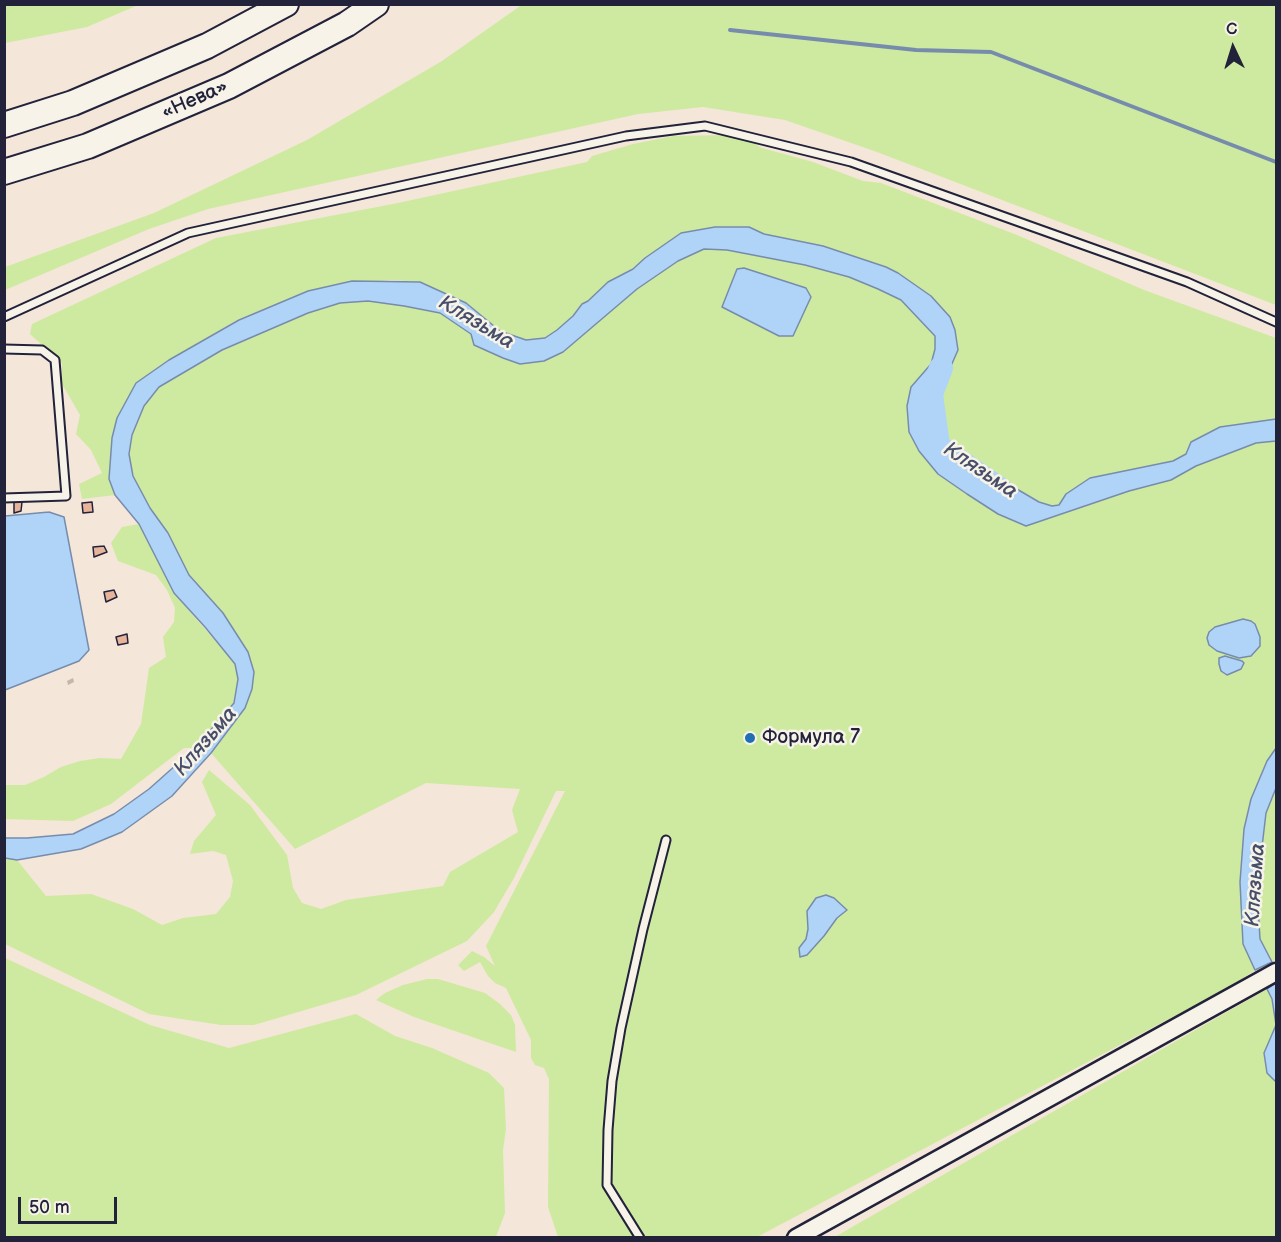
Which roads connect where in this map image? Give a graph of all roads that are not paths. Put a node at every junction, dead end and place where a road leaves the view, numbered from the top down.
1 (286, 4) edge
2 (376, 4) edge
3 (4, 125) edge
4 (4, 172) edge
5 (4, 317) edge
6 (1276, 322) edge
7 (4, 349) edge
8 (4, 498) edge
9 (666, 840) dead end
10 (1276, 972) edge
11 (640, 1238) edge
12 (796, 1238) edge

1 - 3 highway
2 - 4 highway, «Нева»
5 - 6 lane
7 - 8 lane
9 - 11 lane
10 - 12 street

